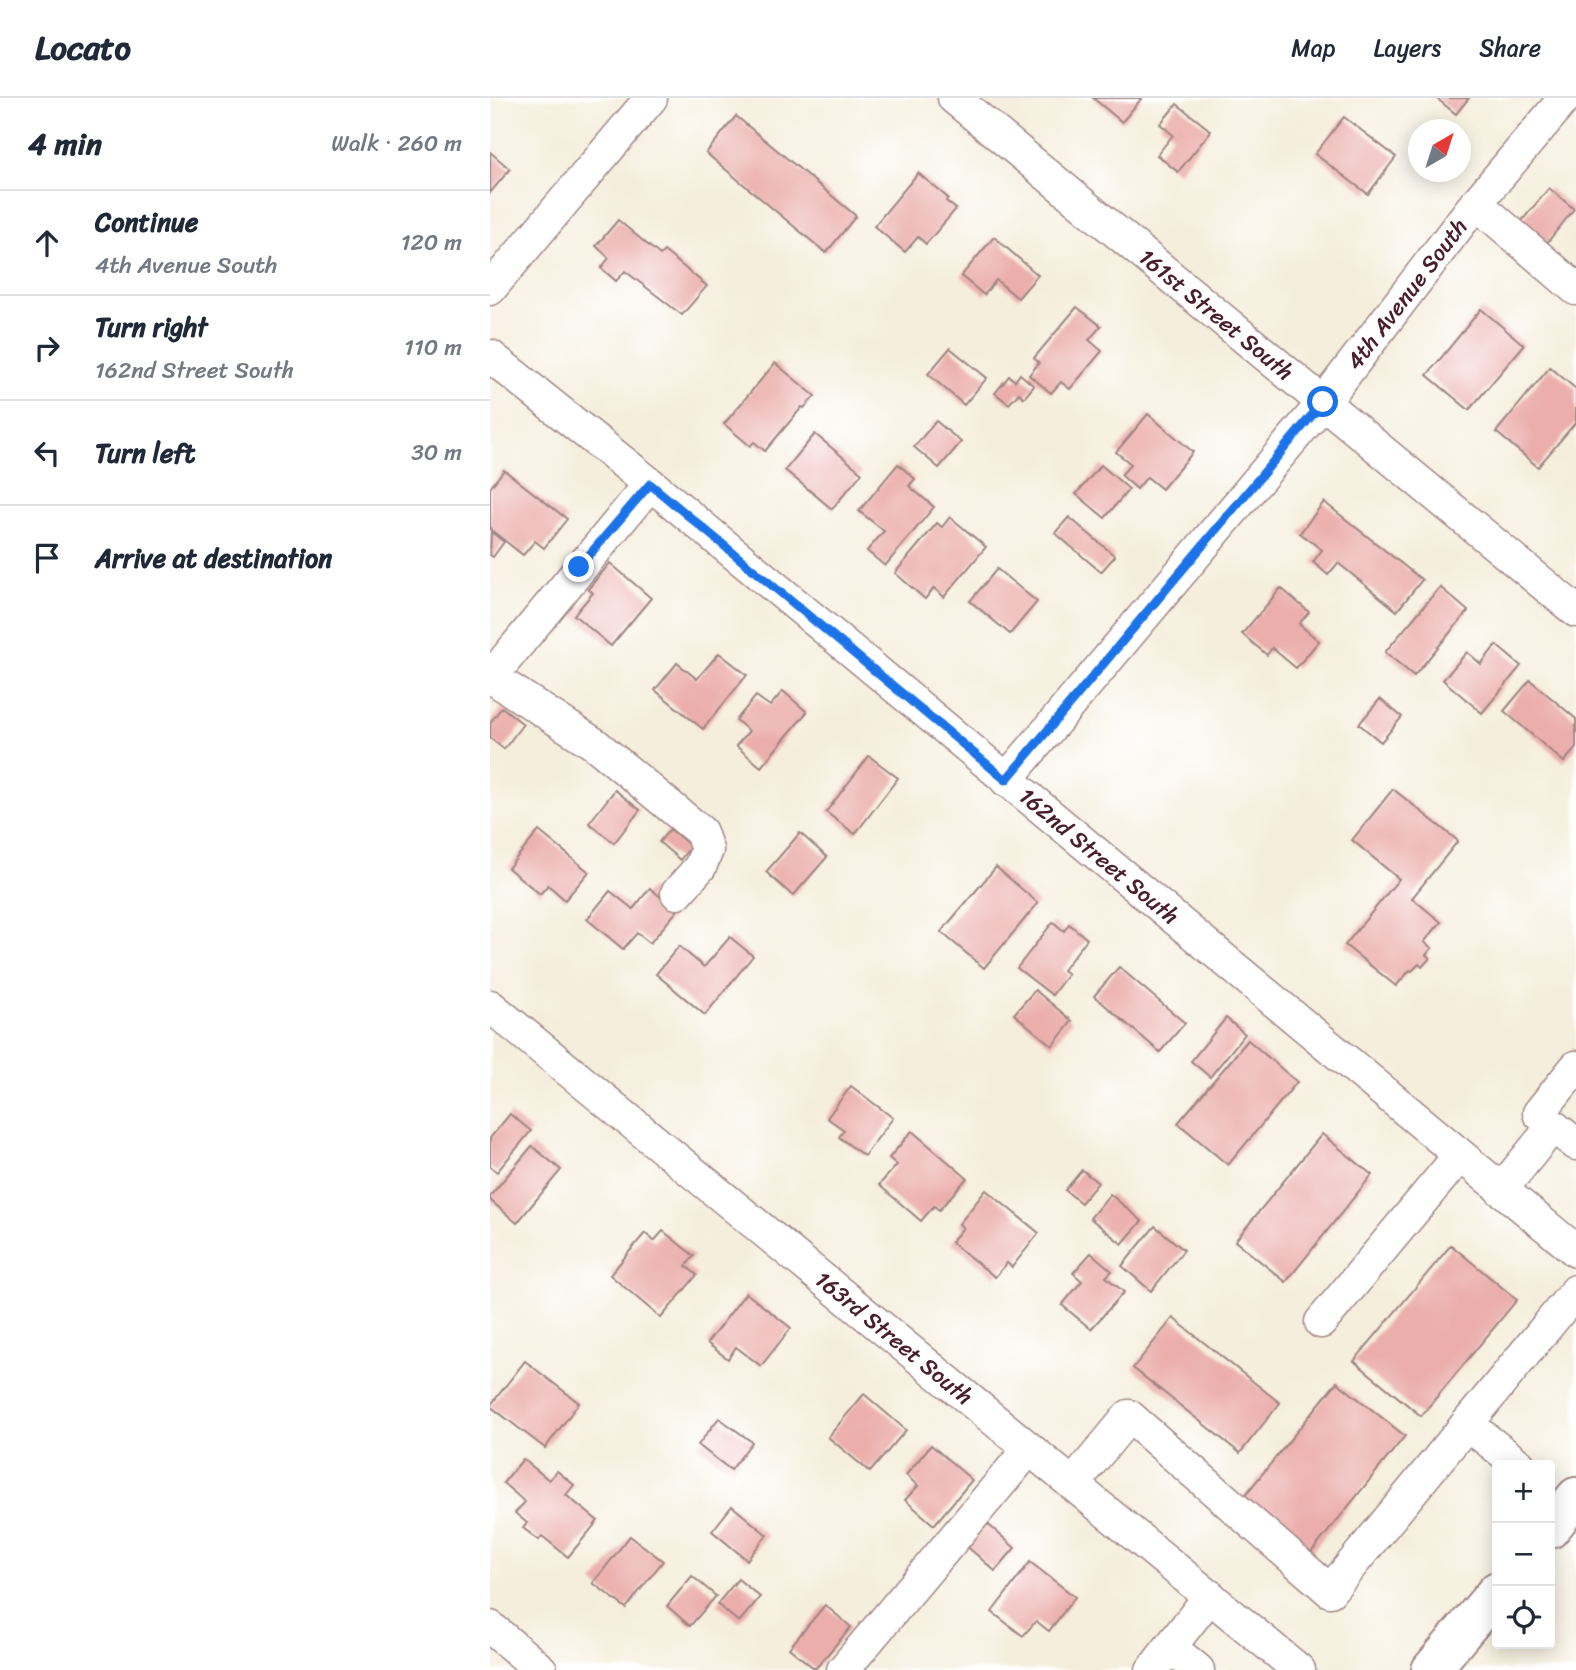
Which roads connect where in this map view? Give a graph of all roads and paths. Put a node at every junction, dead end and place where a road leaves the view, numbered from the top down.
1 (651, 98) edge
2 (1565, 98) edge
3 (968, 102) edge
4 (1476, 203) junction
5 (490, 289) edge
6 (1576, 289) edge
7 (490, 356) edge
8 (1323, 402) junction
9 (650, 484) junction
10 (1576, 611) edge
11 (490, 678) edge
12 (1006, 780) junction
13 (677, 893) dead end
14 (490, 1006) edge
15 (1576, 1067) edge
16 (1565, 1135) edge
17 (1460, 1155) junction
18 (1502, 1190) junction
19 (1576, 1251) edge
20 (1576, 1290) edge
21 (1321, 1322) dead end
22 (1467, 1424) junction
23 (1030, 1449) junction
24 (1513, 1460) edge
25 (1073, 1484) junction
26 (1210, 1596) junction
27 (1492, 1597) edge
28 (490, 1628) edge
29 (1161, 1658) edge
30 (541, 1670) edge
31 (843, 1670) edge
32 (1198, 1670) edge
33 (1299, 1670) edge
34 (1431, 1670) edge

1 - 5 street
2 - 4 street, 4th Avenue South
3 - 8 street, 161st Street South
4 - 6 street
4 - 8 street, 4th Avenue South
7 - 9 street, 162nd Street South
8 - 10 street, 161st Street South
8 - 12 street, 4th Avenue South
9 - 11 street
9 - 12 street, 162nd Street South
11 - 13 street
12 - 17 street, 162nd Street South
14 - 23 street, 163rd Street South
15 - 16 street
16 - 18 street
17 - 18 street, 162nd Street South
17 - 21 street
18 - 19 street, 162nd Street South
20 - 22 street
22 - 24 street
22 - 25 street
23 - 25 street, 163rd Street South
23 - 31 street
25 - 26 street, 163rd Street South
26 - 29 street
26 - 33 street, 163rd Street South
27 - 34 main road
28 - 30 street
29 - 32 street

